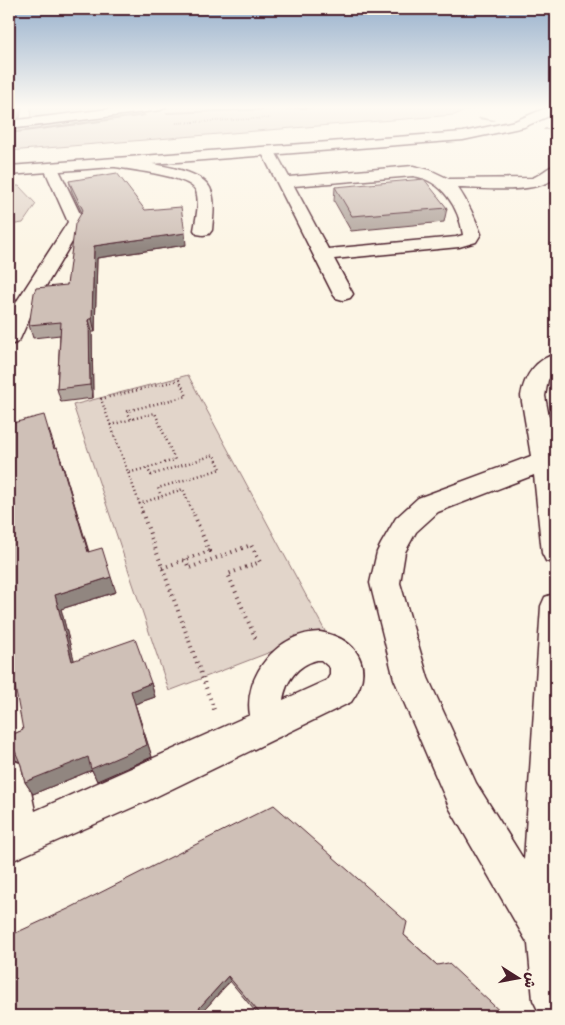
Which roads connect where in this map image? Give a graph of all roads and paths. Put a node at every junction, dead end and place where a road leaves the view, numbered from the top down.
1 (232, 154) edge
2 (269, 154) edge
3 (116, 163) junction
4 (51, 168) junction
5 (556, 169) edge
6 (9, 171) edge
7 (284, 182) junction
8 (444, 184) junction
9 (203, 230) dead end
10 (323, 255) junction
11 (343, 294) dead end
12 (9, 339) edge
13 (556, 361) edge
14 (131, 419) junction
15 (110, 425) junction
16 (147, 468) junction
17 (127, 473) junction
18 (550, 477) edge
19 (161, 496) junction
20 (139, 504) junction
21 (556, 552) edge
22 (185, 559) junction
23 (162, 568) junction
24 (556, 606) edge
25 (274, 676) junction
26 (269, 724) junction
27 (227, 743) junction
28 (9, 777) edge
29 (14, 839) edge
30 (548, 938) junction
31 (556, 1000) edge

1 - 3 street
2 - 7 street
3 - 4 street
3 - 9 street
4 - 6 street
4 - 12 street
5 - 8 street
7 - 8 street
7 - 10 street
8 - 10 street
10 - 11 street
13 - 18 street
14 - 15 path
14 - 15 path
14 - 16 path
15 - 17 path
16 - 17 path
16 - 19 path
17 - 20 path
18 - 21 street
18 - 30 street
19 - 20 path
19 - 22 path
20 - 23 path
22 - 23 path
22 - 25 path
23 - 27 path
24 - 30 street
25 - 26 street
25 - 26 street
26 - 27 street
27 - 29 street
28 - 29 street
30 - 31 street

